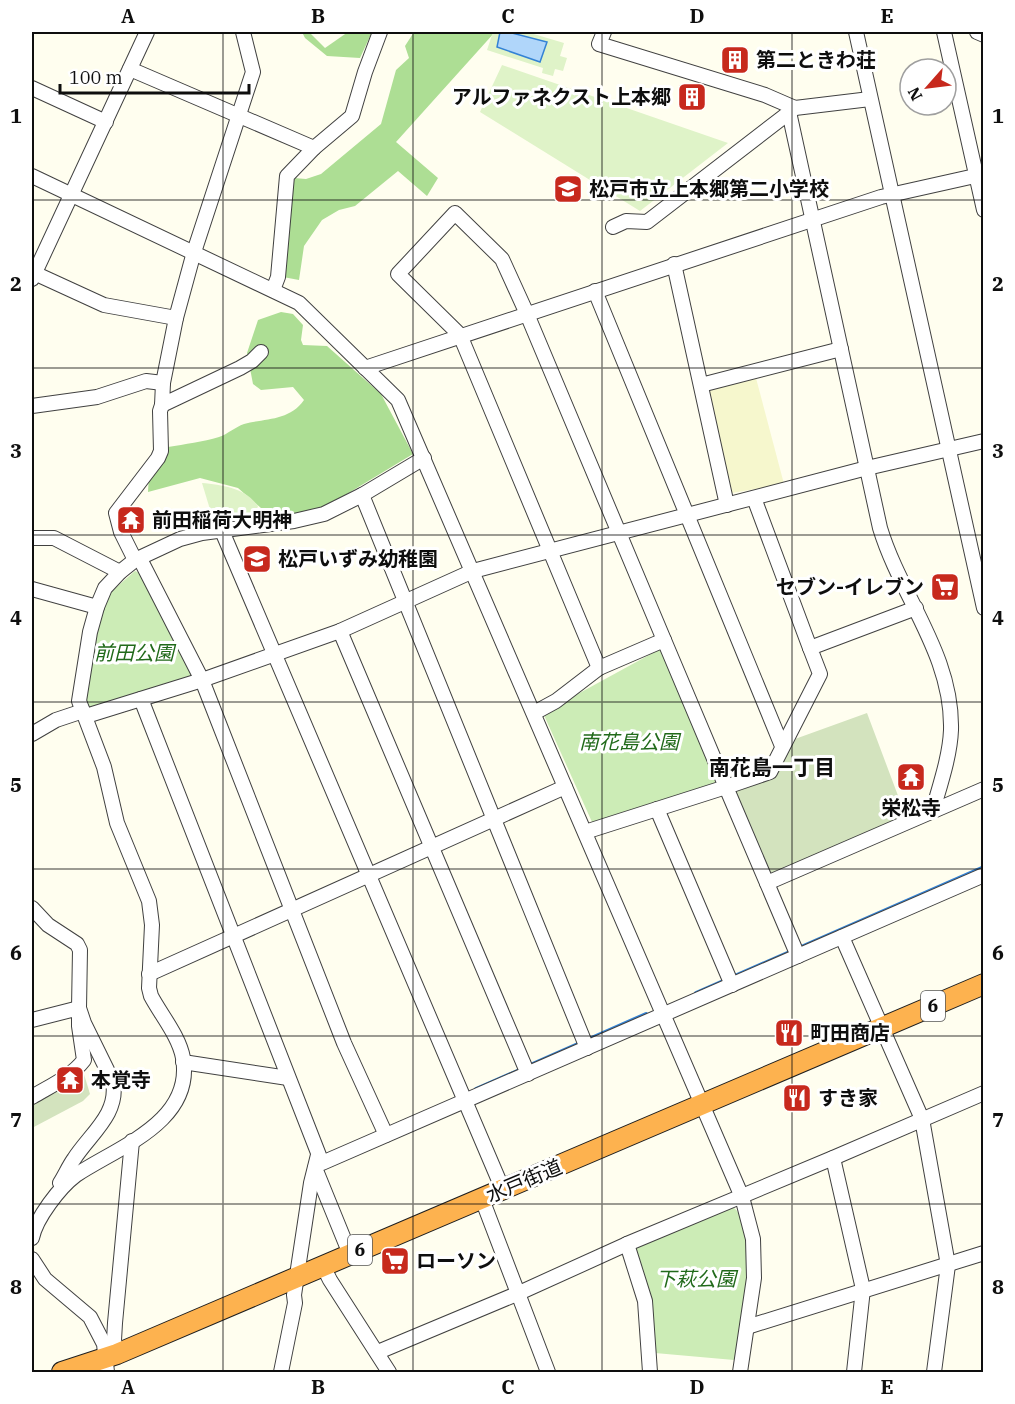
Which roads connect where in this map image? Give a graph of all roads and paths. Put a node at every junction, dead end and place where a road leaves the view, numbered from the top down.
1 (147, 32) edge
2 (243, 32) edge
3 (380, 32) edge
4 (603, 32) edge
5 (856, 32) edge
6 (944, 32) edge
7 (976, 32) edge
8 (984, 36) edge
9 (130, 69) junction
10 (32, 88) edge
11 (870, 99) junction
12 (792, 110) junction
13 (239, 116) junction
14 (106, 122) junction
15 (314, 148) junction
16 (980, 175) edge
17 (32, 176) edge
18 (71, 194) junction
19 (892, 194) junction
20 (984, 210) edge
21 (812, 219) junction
22 (613, 226) dead end
23 (194, 252) junction
24 (674, 264) junction
25 (32, 275) edge
26 (273, 290) junction
27 (596, 291) junction
28 (526, 314) junction
29 (176, 318) junction
30 (460, 335) junction
31 (841, 349) junction
32 (261, 352) dead end
33 (365, 368) junction
34 (163, 383) junction
35 (701, 386) junction
36 (162, 405) junction
37 (32, 406) edge
38 (984, 441) edge
39 (948, 448) junction
40 (424, 458) junction
41 (867, 468) junction
42 (363, 495) junction
43 (754, 498) junction
44 (727, 505) junction
45 (688, 515) junction
46 (222, 531) junction
47 (619, 532) junction
48 (32, 538) edge
49 (550, 552) junction
50 (137, 560) junction
51 (120, 572) junction
52 (473, 572) junction
53 (32, 590) edge
54 (405, 601) junction
55 (97, 607) junction
56 (916, 608) junction
57 (984, 608) edge
58 (340, 631) junction
59 (664, 640) junction
60 (810, 648) junction
61 (275, 654) junction
62 (599, 668) junction
63 (202, 680) junction
64 (141, 699) junction
65 (534, 713) junction
66 (84, 714) junction
67 (32, 734) edge
68 (782, 746) junction
69 (565, 787) junction
70 (726, 787) junction
71 (984, 789) edge
72 (657, 809) junction
73 (933, 810) junction
74 (494, 819) junction
75 (585, 832) junction
76 (432, 848) junction
77 (368, 875) junction
78 (984, 875) edge
79 (767, 883) junction
80 (32, 908) edge
81 (292, 910) junction
82 (233, 937) junction
83 (843, 937) junction
84 (798, 956) junction
85 (149, 974) junction
86 (984, 984) edge
87 (732, 985) junction
88 (79, 1008) junction
89 (662, 1015) junction
90 (32, 1020) edge
91 (882, 1028) junction
92 (587, 1048) junction
93 (183, 1062) junction
94 (528, 1074) junction
95 (288, 1078) junction
96 (984, 1093) edge
97 (32, 1097) edge
98 (464, 1102) junction
99 (701, 1105) junction
100 (922, 1119) junction
101 (386, 1135) junction
102 (132, 1141) junction
103 (833, 1158) junction
104 (317, 1162) junction
105 (503, 1190) junction
106 (742, 1197) junction
107 (482, 1199) junction
108 (50, 1203) junction
109 (32, 1233) edge
110 (627, 1244) junction
111 (984, 1253) edge
112 (350, 1254) junction
113 (32, 1259) edge
114 (948, 1264) junction
115 (323, 1266) junction
116 (298, 1276) junction
117 (863, 1289) junction
118 (519, 1293) junction
119 (747, 1327) junction
120 (378, 1352) junction
121 (109, 1361) edge
122 (62, 1372) edge
123 (281, 1372) edge
124 (390, 1372) edge
125 (548, 1372) edge
126 (650, 1372) edge
127 (740, 1372) edge
128 (854, 1372) edge
129 (934, 1372) edge

1 - 9 street
2 - 13 street
3 - 15 street
4 - 12 street
5 - 11 street
6 - 16 street
7 - 8 street
9 - 13 street
9 - 14 street
10 - 14 street
11 - 12 street
11 - 19 street
12 - 21 street
12 - 22 street
13 - 15 street
13 - 23 street
14 - 18 street
15 - 26 street
16 - 19 street
16 - 20 street
17 - 18 street
18 - 23 street
18 - 25 street
19 - 21 street
19 - 39 street
21 - 24 street
21 - 31 street
23 - 26 street
23 - 29 street
24 - 27 street
24 - 35 street
25 - 29 street
26 - 33 street
27 - 28 street
27 - 45 street
28 - 30 street
28 - 30 street
28 - 47 street
29 - 34 street
30 - 33 street
30 - 49 street
31 - 35 street
31 - 41 street
32 - 36 street
33 - 40 street
34 - 36 street
34 - 37 street
35 - 44 street
36 - 50 street
38 - 39 street
39 - 41 street
39 - 57 street
40 - 42 street
40 - 52 street
41 - 43 street
41 - 56 street
42 - 46 street
42 - 54 street
43 - 44 street
43 - 60 street
44 - 45 street
45 - 47 street
45 - 68 street
46 - 50 street
46 - 61 street
47 - 49 street
47 - 59 street
48 - 51 street
49 - 52 street
49 - 62 street
50 - 51 street
50 - 63 street
51 - 55 street
52 - 54 street
52 - 65 street
53 - 55 street
54 - 58 street
54 - 74 street
55 - 66 street
56 - 60 street
56 - 73 street
58 - 61 street
58 - 76 street
59 - 62 street
59 - 70 street
60 - 68 street
61 - 63 street
61 - 77 street
62 - 65 street
63 - 64 street
63 - 81 street
64 - 66 street
64 - 82 street
65 - 69 street
66 - 67 street
66 - 85 street
68 - 70 street
69 - 74 street
69 - 75 street
70 - 72 street
70 - 79 street
71 - 73 street
72 - 75 street
72 - 87 street
73 - 79 street
74 - 76 street
74 - 92 street
75 - 89 street
76 - 77 street
76 - 94 street
77 - 81 street
77 - 98 street
78 - 83 street
79 - 84 street
80 - 88 street
81 - 82 street
81 - 101 street
82 - 85 street
82 - 95 street
83 - 84 street
83 - 91 street
84 - 87 street
85 - 93 street
86 - 91 highway, 水戸街道 / 6
87 - 89 street
88 - 90 street
88 - 97 street
88 - 108 street
89 - 92 street
89 - 99 street
91 - 99 highway, 水戸街道 / 6
91 - 100 street
92 - 94 street
93 - 95 street
93 - 102 street
94 - 98 street
95 - 104 street
96 - 100 street
98 - 101 street
98 - 105 street
99 - 105 highway, 水戸街道 / 6
99 - 106 street
100 - 103 street
100 - 114 street
101 - 104 street
102 - 108 street
102 - 121 street
103 - 106 street
103 - 117 street
104 - 112 street
104 - 116 street
105 - 107 highway, 水戸街道 / 6
106 - 110 street
106 - 119 street
107 - 112 highway, 水戸街道 / 6
107 - 118 street
108 - 109 street
110 - 118 street
110 - 126 street
111 - 114 street
112 - 115 highway, 水戸街道 / 6
113 - 121 street
114 - 117 street
114 - 129 street
115 - 116 highway, 水戸街道 / 6
115 - 120 street
116 - 121 highway, 水戸街道 / 6
116 - 123 street
117 - 119 street
117 - 128 street
118 - 120 street
118 - 125 street
119 - 127 street
120 - 124 street
121 - 122 highway, 水戸街道 / 6

